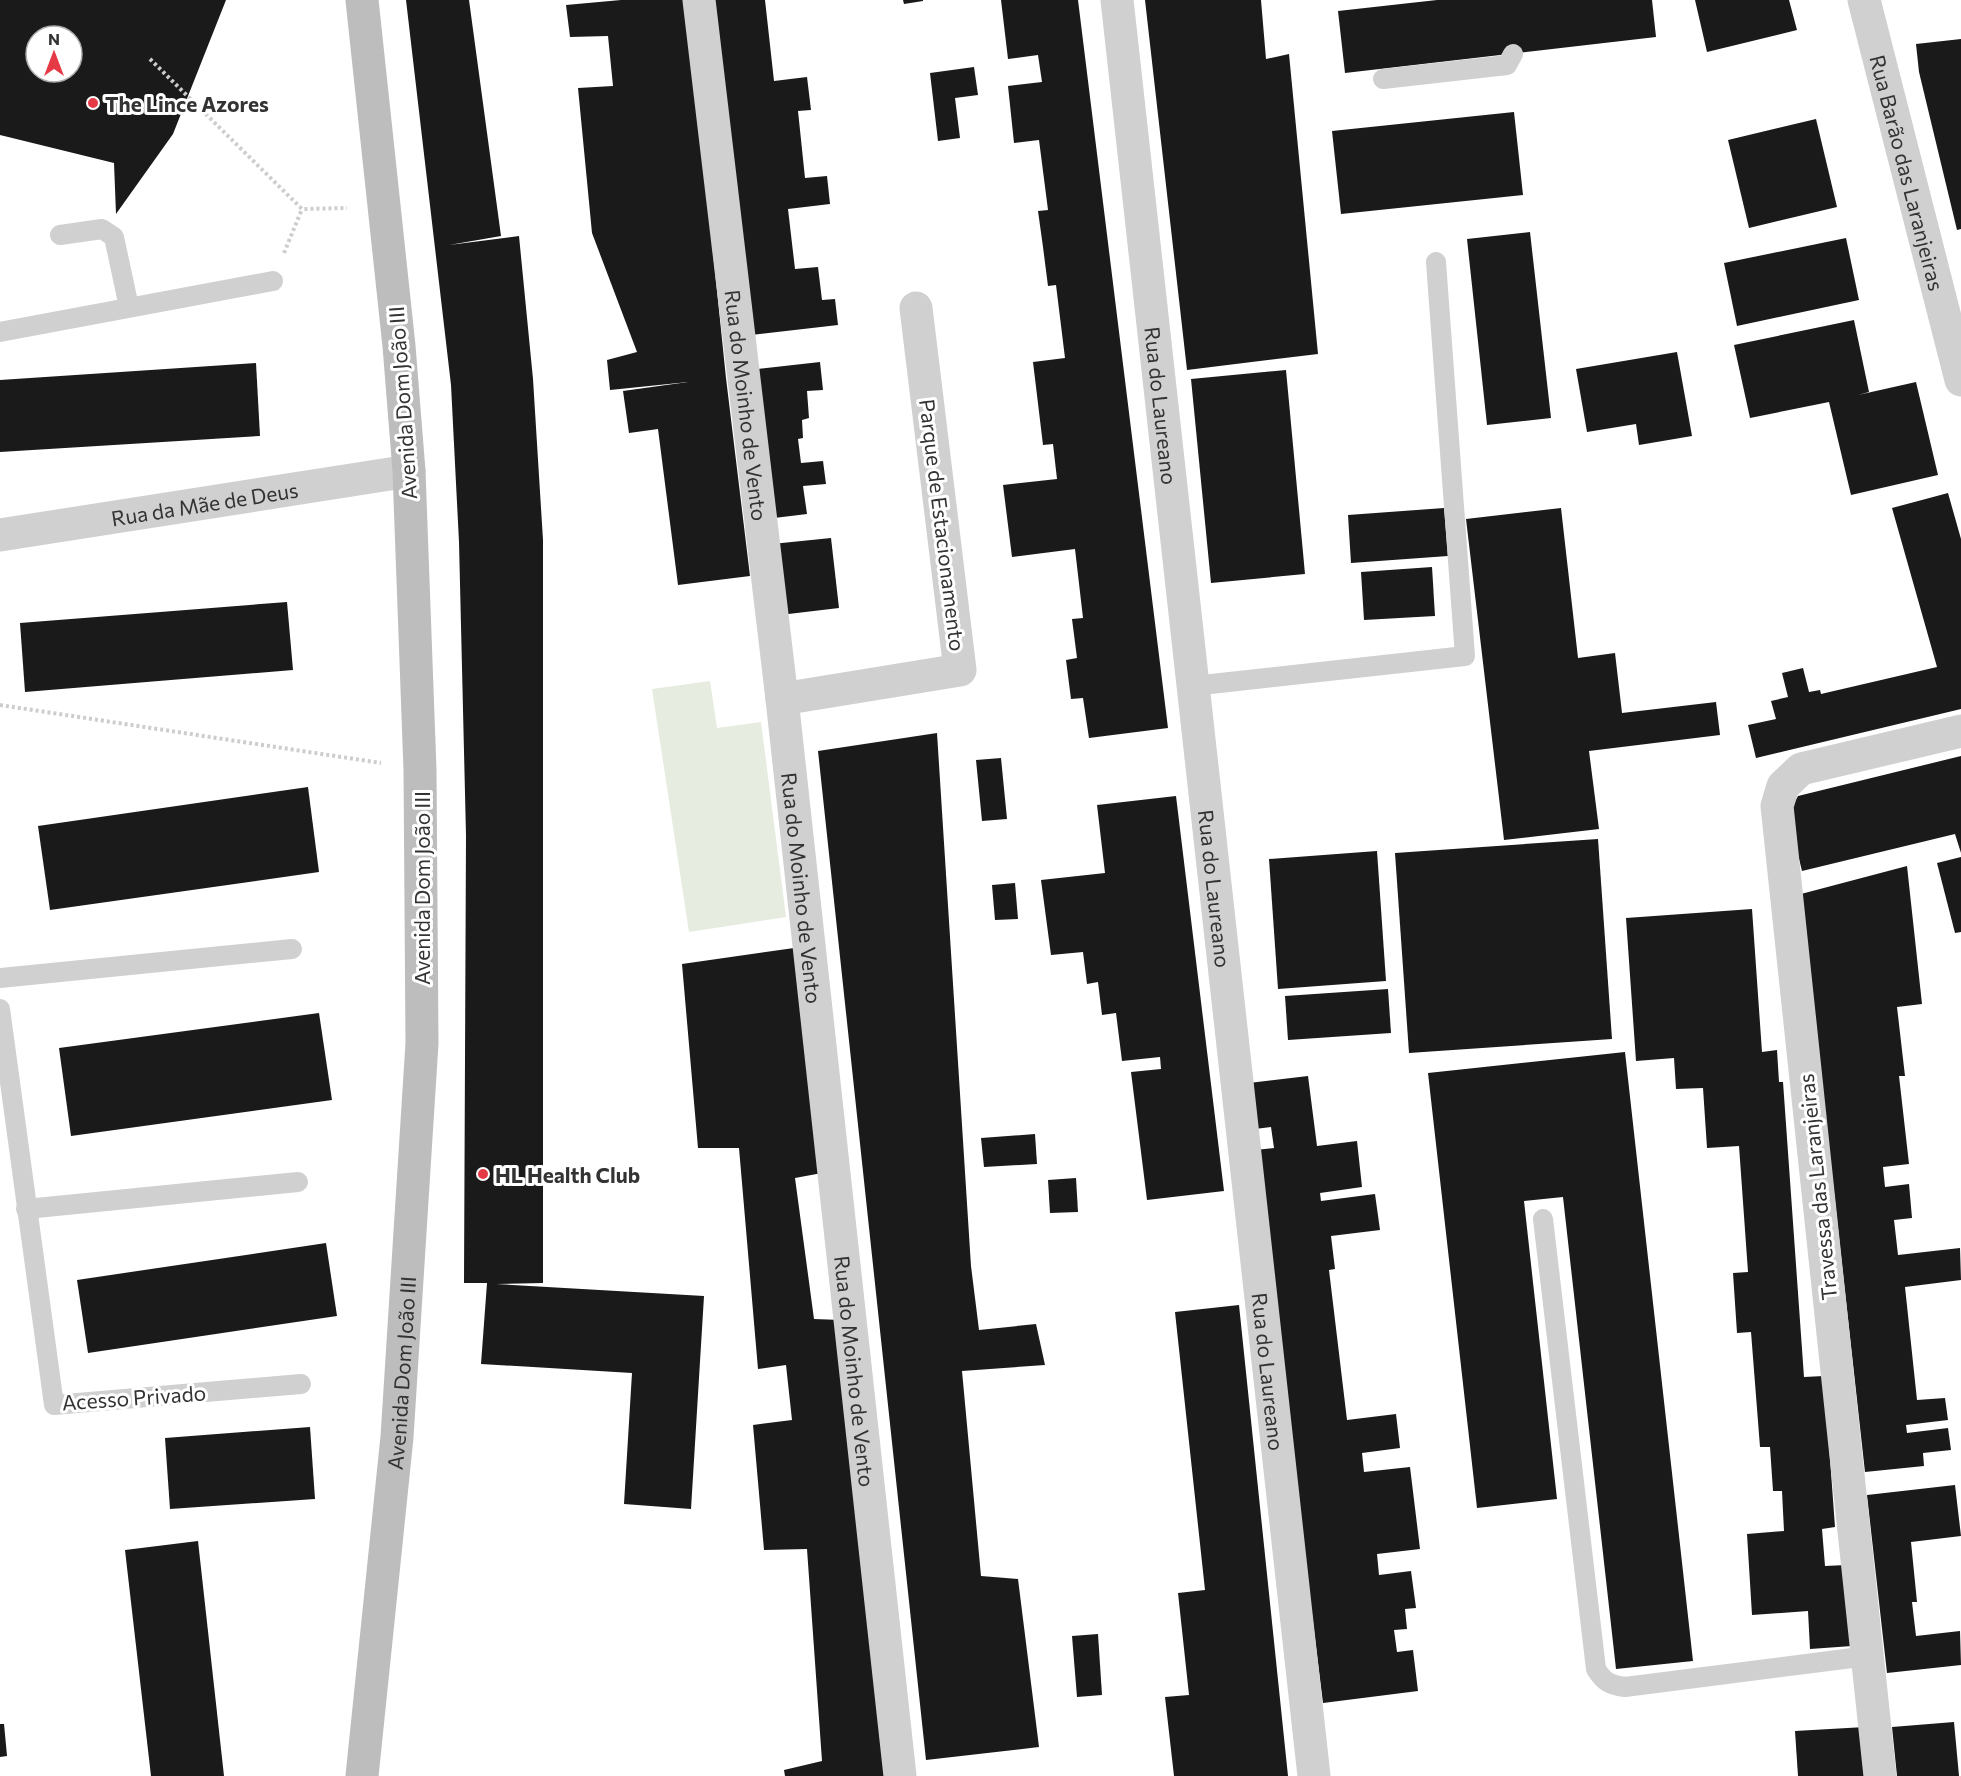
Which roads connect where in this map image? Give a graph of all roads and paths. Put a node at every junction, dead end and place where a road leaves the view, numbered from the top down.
1 (362, 0) edge
2 (699, 0) edge
3 (1117, 0) edge
4 (1864, 0) edge
5 (1513, 54) dead end
6 (150, 59) dead end
7 (1383, 79) dead end
8 (384, 207) junction
9 (302, 209) junction
10 (60, 235) dead end
11 (1436, 262) dead end
12 (273, 281) joint
13 (129, 307) junction
14 (916, 308) dead end
15 (0, 332) edge
16 (1961, 380) edge
17 (409, 471) junction
18 (0, 535) edge
19 (1193, 686) junction
20 (782, 699) junction
21 (0, 705) edge
22 (1961, 731) edge
23 (420, 770) junction
24 (292, 949) dead end
25 (0, 978) edge
26 (0, 1010) edge
27 (298, 1182) dead end
28 (26, 1209) junction
29 (1543, 1219) dead end
30 (301, 1384) dead end
31 (1868, 1656) junction
32 (362, 1776) edge
33 (900, 1776) edge
34 (1314, 1776) edge
35 (1880, 1776) edge

1 - 8 main road, Avenida Dom João III
2 - 20 street, Rua do Moinho de Vento
3 - 19 street, Rua do Laureano
4 - 16 street, Rua Barão das Laranjeiras
5 - 7 lane
6 - 9 path
8 - 9 path
8 - 17 main road, Avenida Dom João III
9 - 12 path
10 - 13 lane
11 - 19 lane
12 - 13 lane
13 - 15 lane
14 - 20 street, Parque de Estacionamento
17 - 18 street, Rua da Mãe de Deus
17 - 23 main road, Avenida Dom João III
19 - 34 street, Rua do Laureano
20 - 33 street, Rua do Moinho de Vento
21 - 23 path
22 - 31 street, Travessa das Laranjeiras
23 - 32 main road, Avenida Dom João III
24 - 25 lane
26 - 28 lane, Acesso Privado
27 - 28 lane
28 - 30 lane, Acesso Privado
29 - 31 lane
31 - 35 street, Travessa das Laranjeiras

